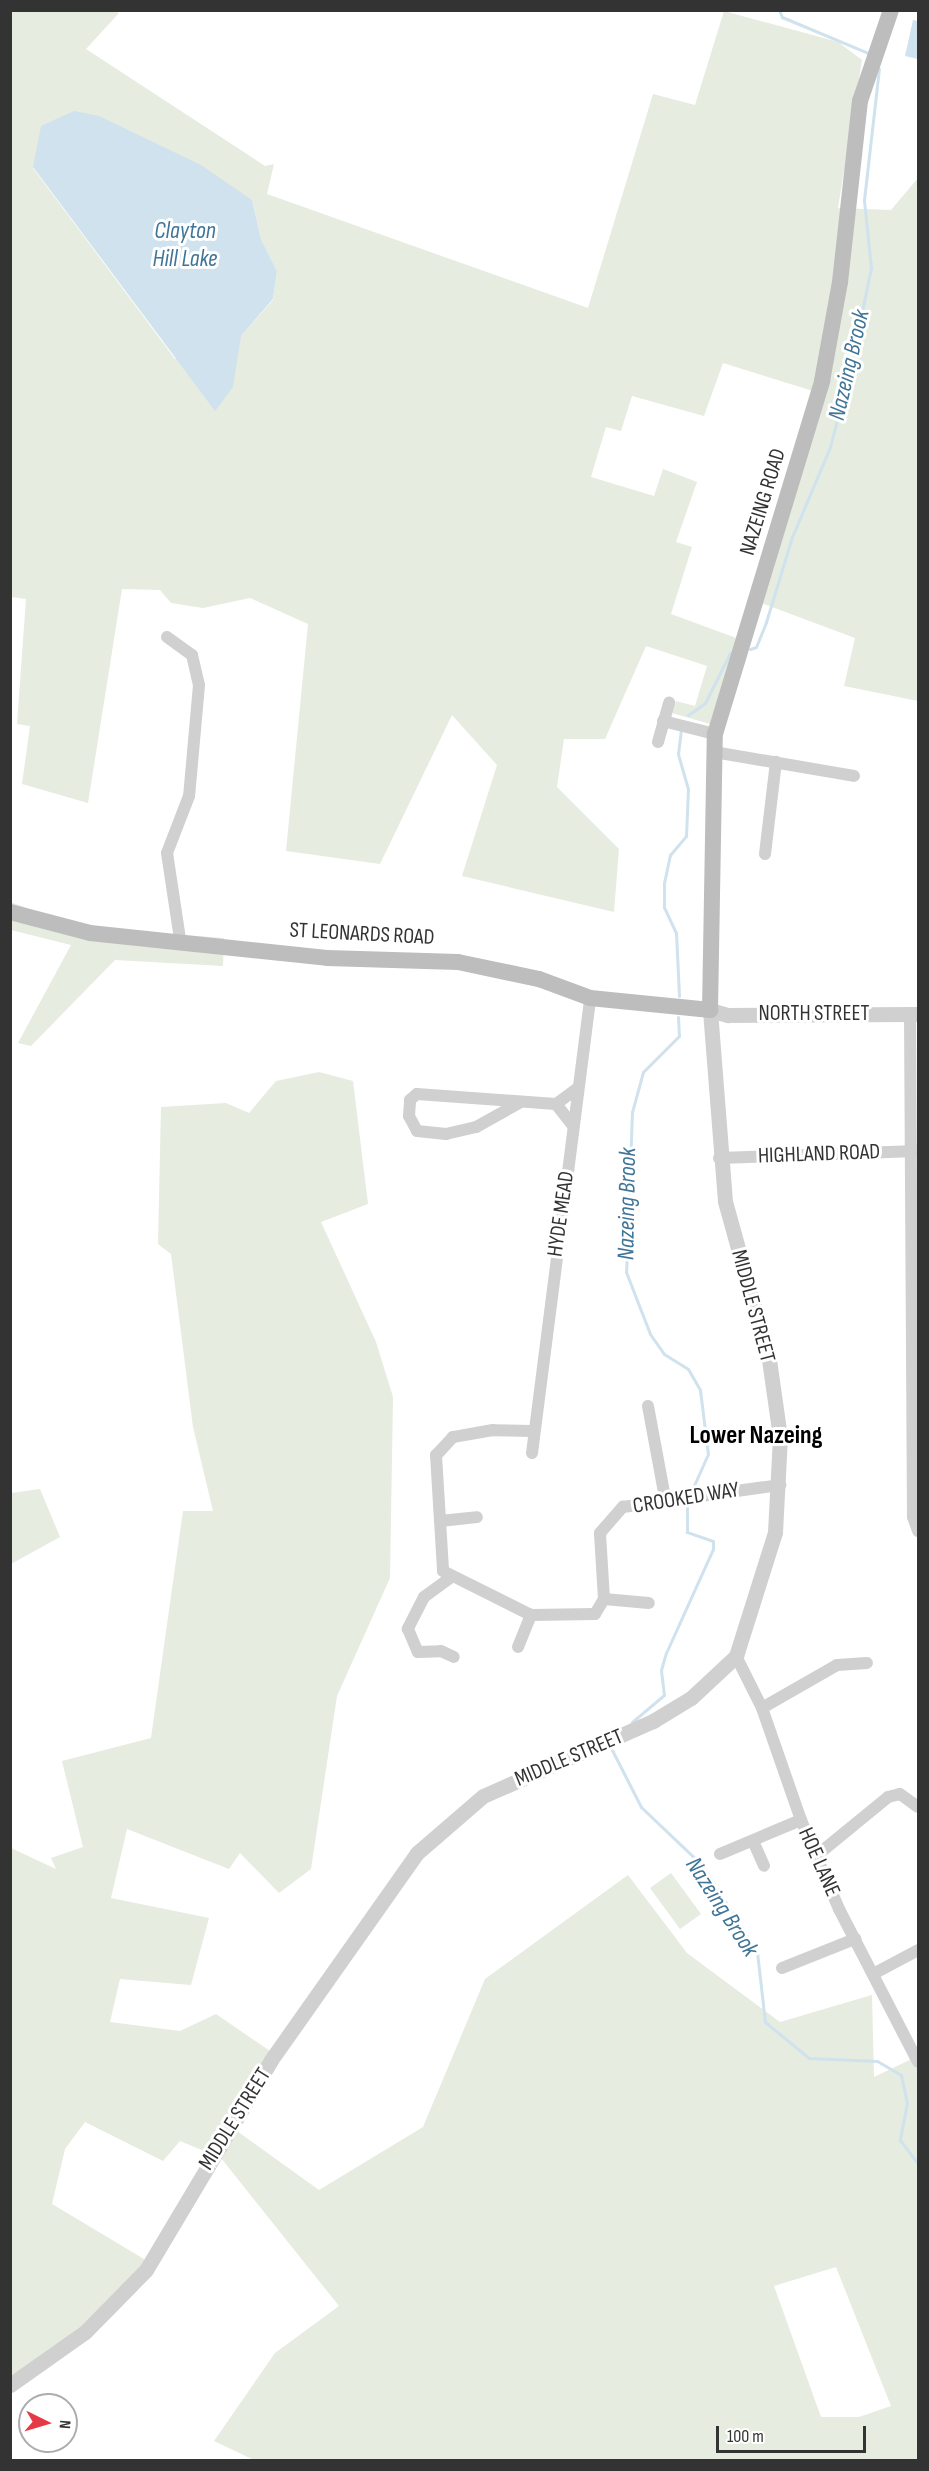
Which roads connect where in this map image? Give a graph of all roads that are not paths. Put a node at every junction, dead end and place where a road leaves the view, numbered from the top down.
1 (891, 10) edge
2 (167, 638) dead end
3 (669, 703) dead end
4 (663, 721) junction
5 (715, 734) junction
6 (658, 742) dead end
7 (714, 752) junction
8 (776, 762) junction
9 (854, 776) dead end
10 (765, 854) dead end
11 (10, 912) edge
12 (180, 939) junction
13 (590, 998) junction
14 (710, 1010) junction
15 (914, 1014) edge
16 (578, 1088) junction
17 (519, 1103) junction
18 (556, 1104) junction
19 (573, 1126) junction
20 (915, 1151) edge
21 (719, 1158) junction
22 (915, 1270) edge
23 (916, 1394) edge
24 (648, 1406) dead end
25 (532, 1431) junction
26 (532, 1453) dead end
27 (780, 1485) junction
28 (665, 1498) junction
29 (477, 1516) dead end
30 (440, 1521) junction
31 (918, 1531) edge
32 (450, 1578) junction
33 (604, 1599) junction
34 (649, 1603) dead end
35 (531, 1615) junction
36 (518, 1647) dead end
37 (736, 1656) junction
38 (454, 1657) dead end
39 (867, 1663) dead end
40 (762, 1708) junction
41 (918, 1808) edge
42 (801, 1820) junction
43 (753, 1841) junction
44 (720, 1854) dead end
45 (816, 1856) junction
46 (764, 1866) dead end
47 (855, 1939) junction
48 (918, 1950) edge
49 (782, 1968) dead end
50 (875, 1972) junction
51 (918, 2062) edge
52 (10, 2385) edge

1 - 5 main road, NAZEING ROAD
2 - 12 street
3 - 4 street
4 - 5 street
4 - 6 street
5 - 7 main road, NAZEING ROAD
7 - 8 street
7 - 14 main road, NAZEING ROAD
8 - 9 street
8 - 10 street
11 - 12 main road, ST LEONARDS ROAD
12 - 13 main road, ST LEONARDS ROAD
13 - 14 main road, ST LEONARDS ROAD
13 - 16 street, HYDE MEAD
14 - 15 street, NORTH STREET
14 - 21 street, MIDDLE STREET
15 - 20 street
16 - 18 street
16 - 19 street, HYDE MEAD
17 - 17 street
17 - 18 street
18 - 19 street
19 - 25 street, HYDE MEAD
20 - 21 street, HIGHLAND ROAD
20 - 22 street
21 - 27 street, MIDDLE STREET
22 - 23 street
23 - 31 street
24 - 28 street
25 - 26 street, HYDE MEAD
25 - 30 street
27 - 28 street, CROOKED WAY
27 - 37 street, MIDDLE STREET
28 - 33 street, CROOKED WAY
29 - 30 street
30 - 32 street
32 - 35 street
32 - 38 street
33 - 34 street
33 - 35 street
35 - 36 street
37 - 40 street, HOE LANE
37 - 52 street, MIDDLE STREET
39 - 40 street
40 - 42 street, HOE LANE
41 - 45 street
42 - 43 street
42 - 45 street, HOE LANE
43 - 44 street
43 - 46 street
45 - 47 street, HOE LANE
47 - 49 street
47 - 50 street, HOE LANE
48 - 50 street
50 - 51 street, HOE LANE

